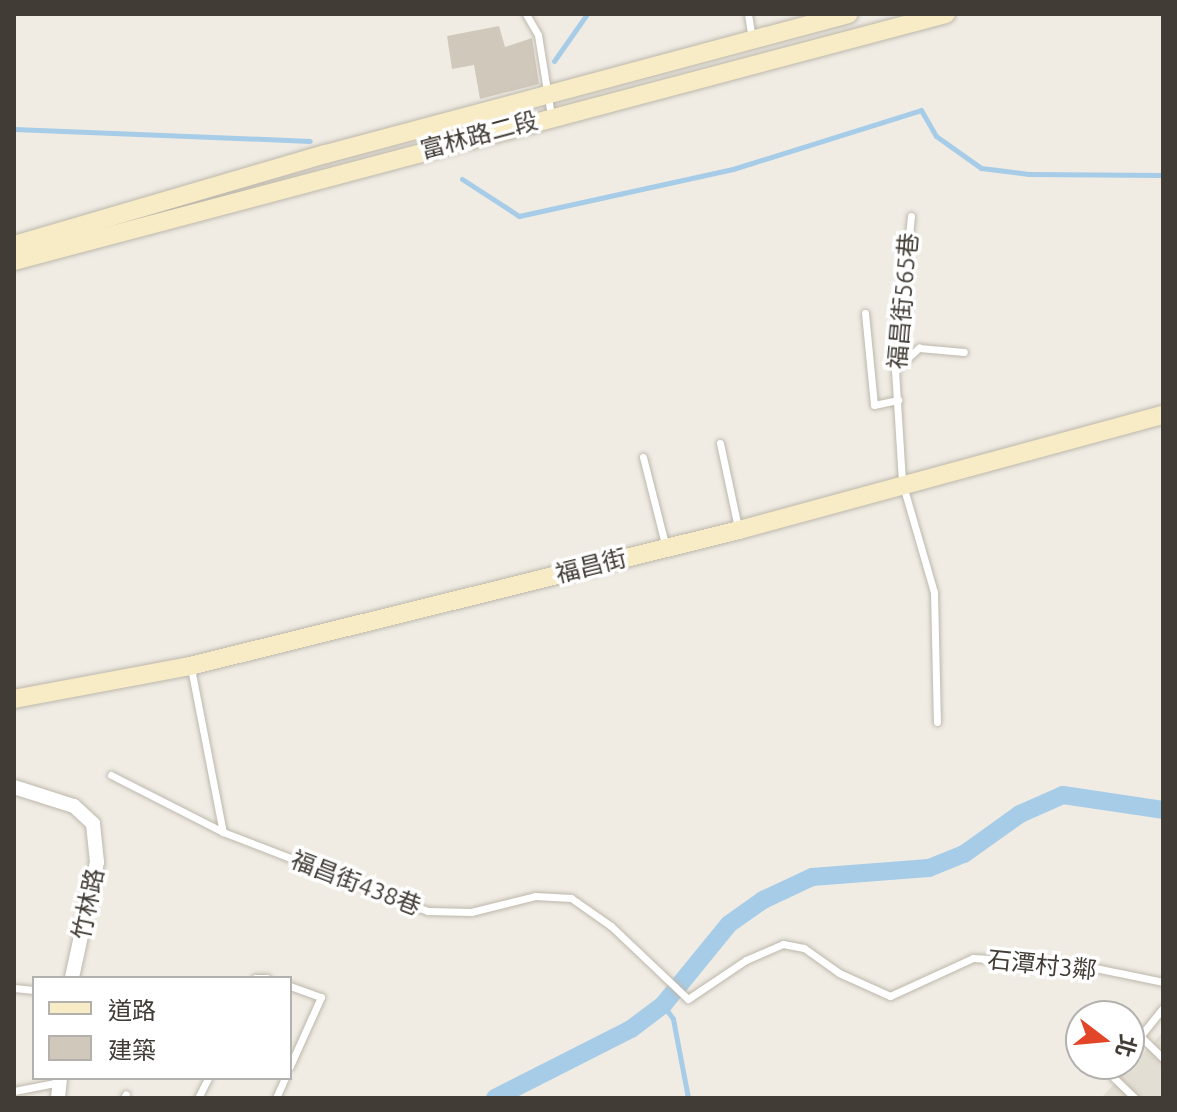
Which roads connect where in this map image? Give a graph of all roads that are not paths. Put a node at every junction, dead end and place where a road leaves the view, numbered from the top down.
1 (526, 14) edge
2 (748, 14) edge
3 (849, 14) edge
4 (946, 14) edge
5 (915, 17) edge
6 (752, 40) junction
7 (547, 95) junction
8 (551, 115) junction
9 (463, 118) junction
10 (467, 138) junction
11 (911, 216) dead end
12 (14, 245) edge
13 (14, 261) edge
14 (865, 313) dead end
15 (964, 352) dead end
16 (895, 370) junction
17 (898, 400) junction
18 (1163, 415) edge
19 (720, 443) dead end
20 (643, 457) dead end
21 (902, 482) junction
22 (739, 530) junction
23 (666, 548) junction
24 (190, 666) junction
25 (14, 699) edge
26 (937, 722) dead end
27 (111, 775) dead end
28 (14, 787) edge
29 (223, 832) junction
30 (641, 954) joint
31 (72, 976) edge
32 (1163, 982) edge
33 (292, 987) edge
34 (1163, 1008) edge
35 (1145, 1030) edge
36 (1145, 1041) edge
37 (1163, 1058) edge
38 (292, 1062) edge
39 (60, 1080) edge
40 (207, 1080) edge
41 (1116, 1080) edge
42 (14, 1091) edge
43 (58, 1098) edge
44 (198, 1098) edge
45 (1135, 1098) edge

1 - 7 lane
2 - 6 lane
3 - 6 main road, 富林路二段
4 - 5 main road, 富林路二段
5 - 8 main road, 富林路二段
6 - 7 main road, 富林路二段
7 - 8 lane
7 - 9 main road, 富林路二段
8 - 10 main road, 富林路二段
9 - 10 street
9 - 12 main road, 富林路二段
10 - 13 main road, 富林路二段
11 - 16 lane, 福昌街565巷
14 - 17 lane
15 - 16 lane
16 - 17 lane, 福昌街565巷
17 - 21 lane, 福昌街565巷
18 - 21 main road, 福昌街
19 - 22 lane
20 - 23 lane
21 - 22 main road, 福昌街
21 - 26 lane, 福昌街565巷
22 - 23 main road, 福昌街
23 - 24 main road, 福昌街
24 - 25 main road, 福昌街
24 - 29 lane
27 - 29 lane, 福昌街438巷
28 - 31 street, 竹林路
29 - 30 lane, 福昌街438巷
30 - 32 lane, 石潭村3鄰
33 - 38 lane
34 - 35 lane
36 - 37 lane
39 - 42 lane
39 - 43 street
40 - 44 lane
41 - 45 lane

